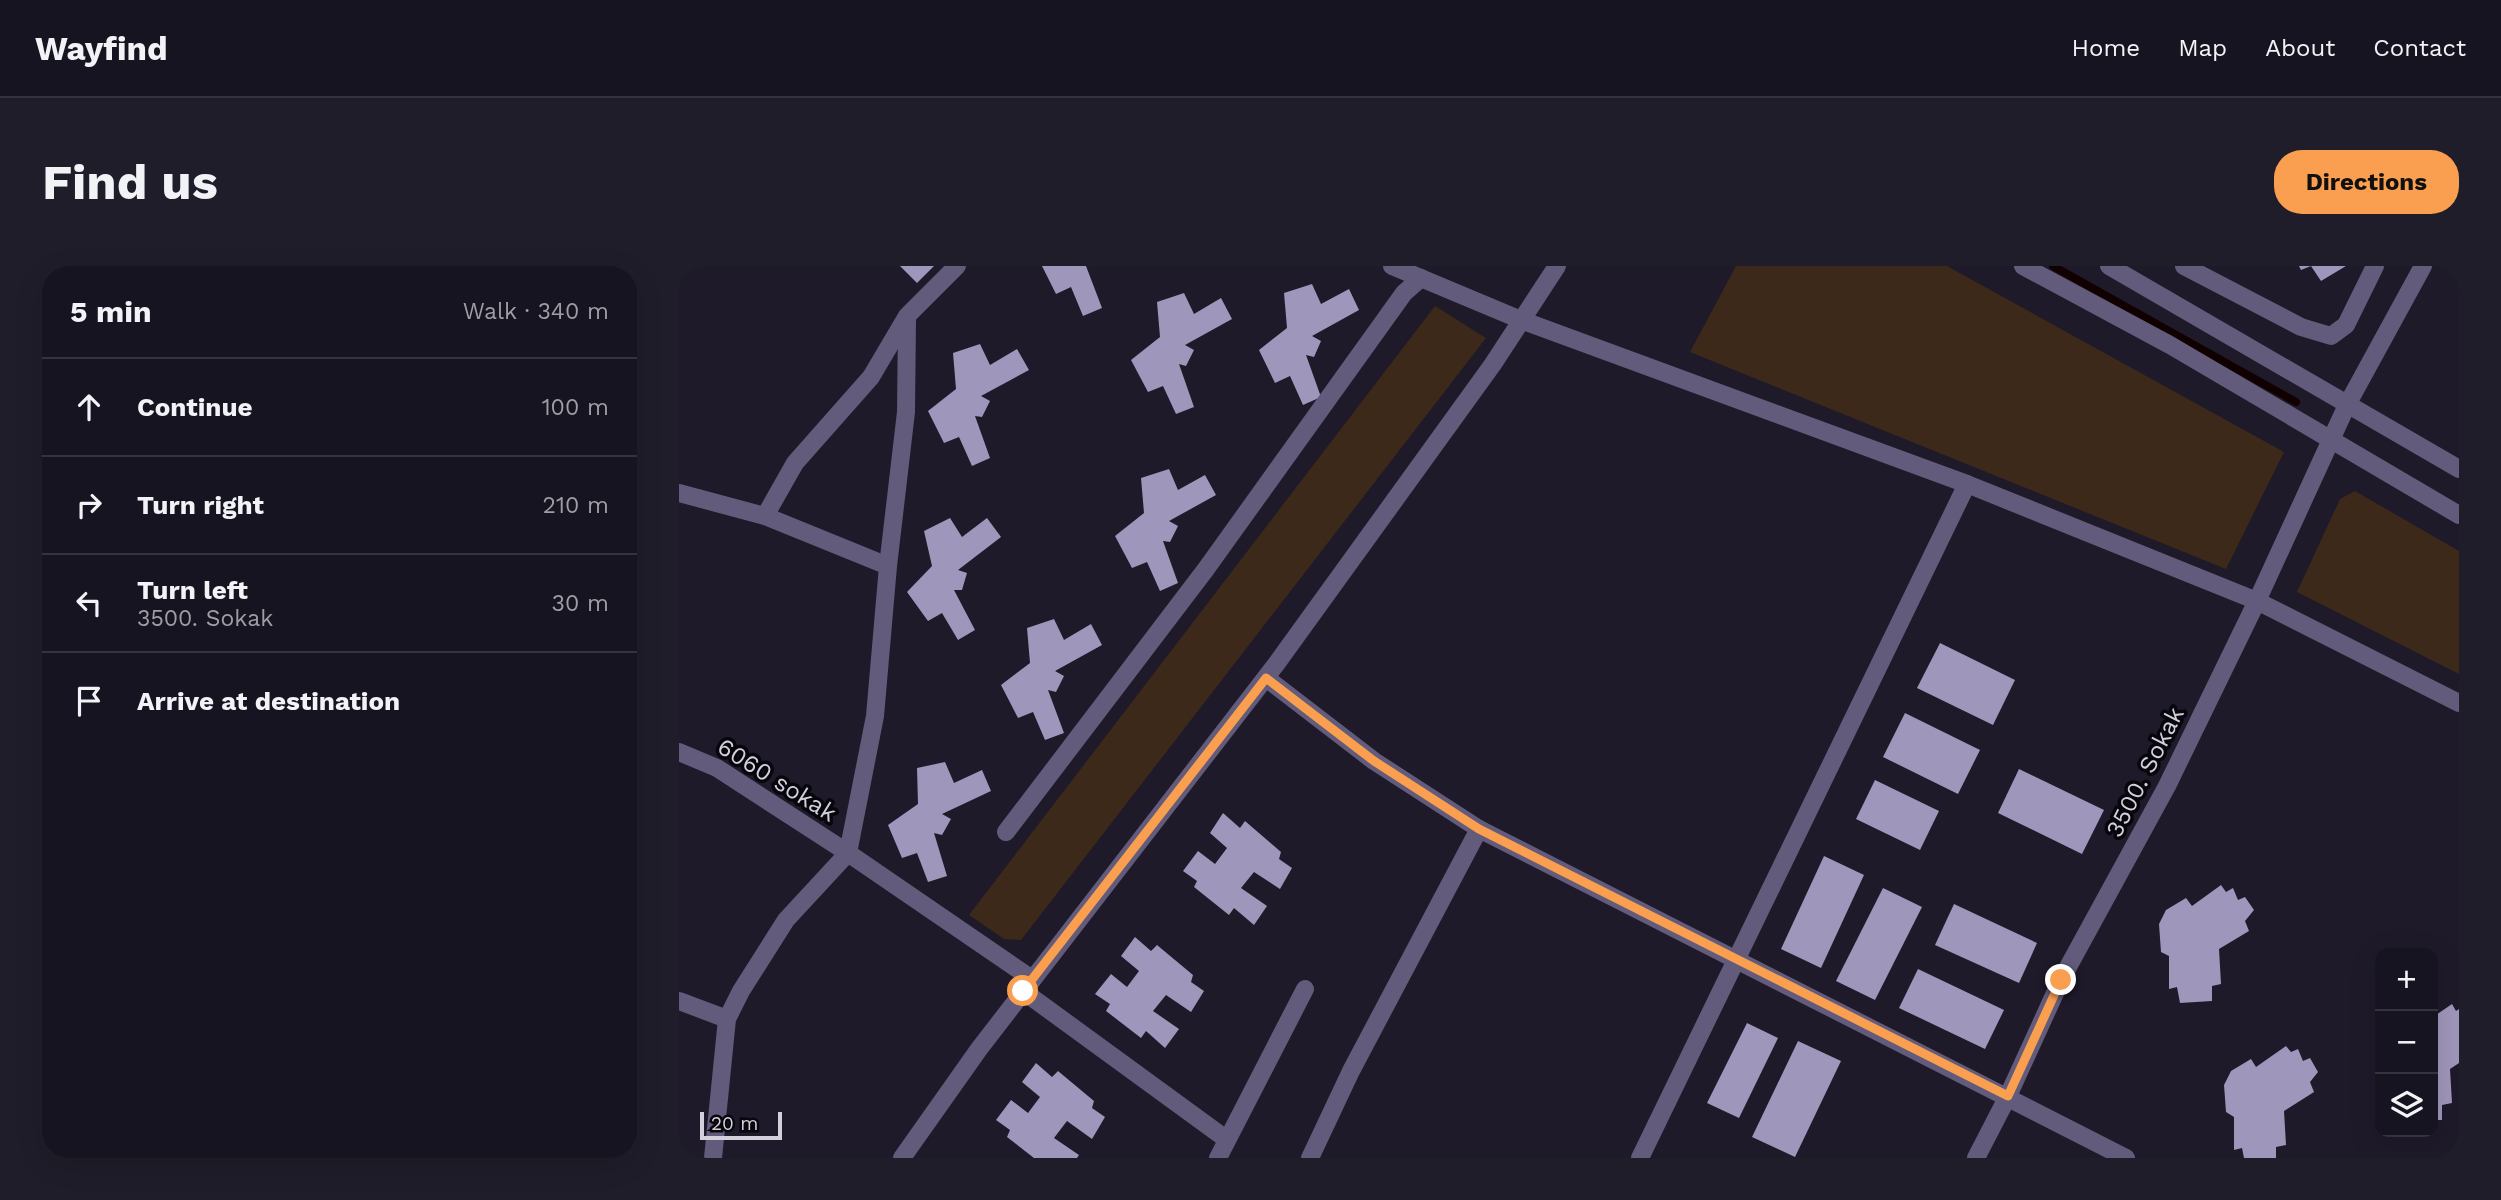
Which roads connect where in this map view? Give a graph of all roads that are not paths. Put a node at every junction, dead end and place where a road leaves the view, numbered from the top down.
1 (957, 266) edge
2 (1392, 266) edge
3 (1557, 266) edge
4 (2023, 266) edge
5 (2109, 266) edge
6 (2183, 266) edge
7 (2375, 266) edge
8 (2423, 266) edge
9 (1421, 278) junction
10 (907, 316) junction
11 (1521, 320) junction
12 (2347, 405) junction
13 (2330, 440) junction
14 (2459, 469) edge
15 (1967, 484) junction
16 (679, 493) edge
17 (2459, 515) edge
18 (765, 516) junction
19 (888, 566) junction
20 (2257, 601) junction
21 (1266, 678) junction
22 (2459, 703) edge
23 (679, 752) edge
24 (1479, 829) junction
25 (1006, 832) dead end
26 (848, 853) junction
27 (1737, 960) junction
28 (1028, 985) junction
29 (1305, 989) dead end
30 (679, 1002) edge
31 (727, 1019) junction
32 (2008, 1096) junction
33 (1226, 1139) junction
34 (713, 1158) edge
35 (902, 1158) edge
36 (1218, 1158) edge
37 (1310, 1158) edge
38 (1640, 1158) edge
39 (1976, 1158) edge
40 (2126, 1158) edge

1 - 10 street
2 - 9 street
3 - 11 street
4 - 13 street
5 - 12 street
6 - 7 street
8 - 12 street, 3500. Sokak
9 - 11 street
9 - 25 street
10 - 18 street
10 - 19 street
11 - 15 street
11 - 21 street
12 - 13 street, 3500. Sokak
12 - 14 street
13 - 17 street
13 - 20 street, 3500. Sokak
15 - 20 street
15 - 27 street
16 - 18 street
18 - 19 street
19 - 26 street
20 - 22 street
20 - 32 street, 3500. Sokak
21 - 24 street
21 - 28 street
23 - 26 street, 6060 sokak
24 - 27 street
24 - 37 street
26 - 28 street, 6060 sokak
26 - 31 street
27 - 32 street
27 - 38 street
28 - 33 street, 6060 sokak
28 - 35 street
29 - 33 street
30 - 31 street
31 - 34 street
32 - 39 street, 3500. Sokak
32 - 40 street
33 - 36 street

